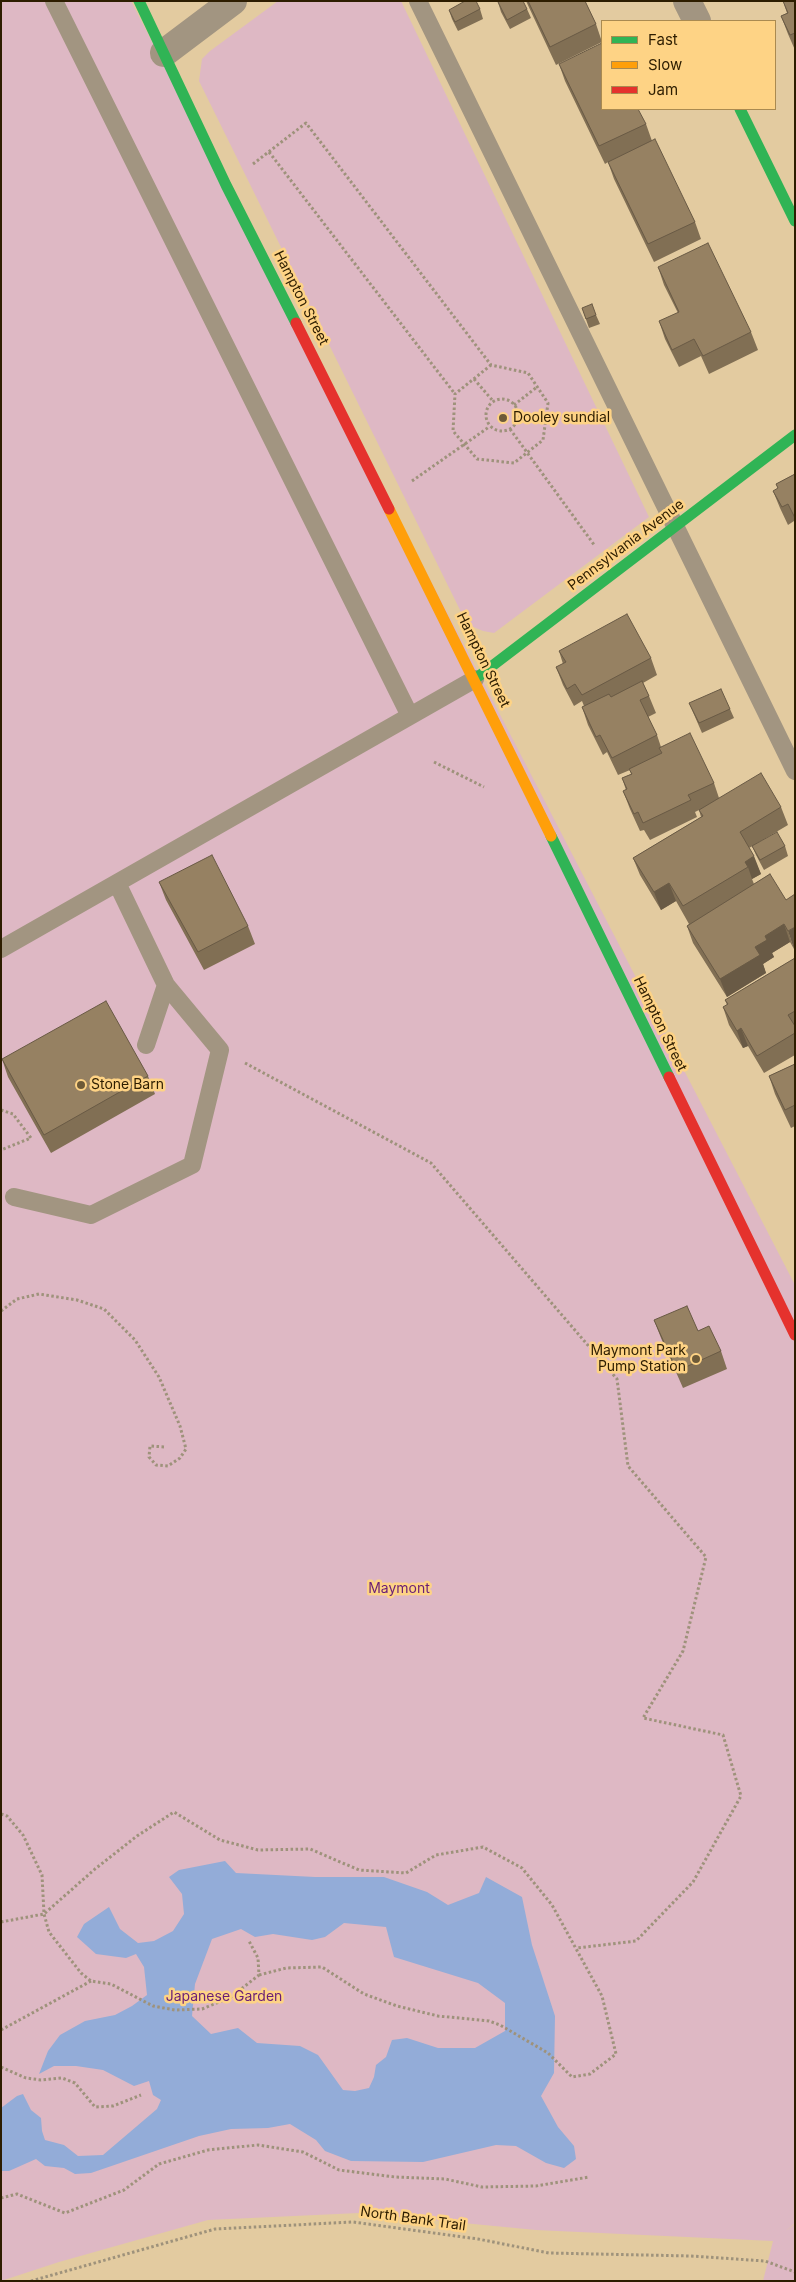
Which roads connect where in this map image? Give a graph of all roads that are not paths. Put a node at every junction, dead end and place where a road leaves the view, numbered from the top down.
1 (54, 1) edge
2 (139, 1) edge
3 (233, 1) edge
4 (418, 1) edge
5 (687, 1) edge
6 (696, 20) edge
7 (164, 53) junction
8 (740, 110) edge
9 (795, 221) edge
10 (795, 435) edge
11 (676, 527) junction
12 (475, 679) junction
13 (410, 716) junction
14 (795, 771) edge
15 (118, 883) junction
16 (1, 949) edge
17 (166, 985) junction
18 (146, 1045) dead end
19 (14, 1197) dead end
20 (788, 1301) edge
21 (795, 1335) edge

1 - 13 lane
2 - 7 street, Hampton Street
3 - 7 street
4 - 11 lane
5 - 6 street
7 - 12 street, Hampton Street
8 - 9 street
10 - 11 street, Pennsylvania Avenue
11 - 12 street, Pennsylvania Avenue
11 - 14 lane
12 - 13 lane
12 - 20 street, Hampton Street
13 - 15 lane
15 - 16 lane
15 - 17 lane
17 - 18 lane
17 - 19 lane
20 - 21 street, Hampton Street

